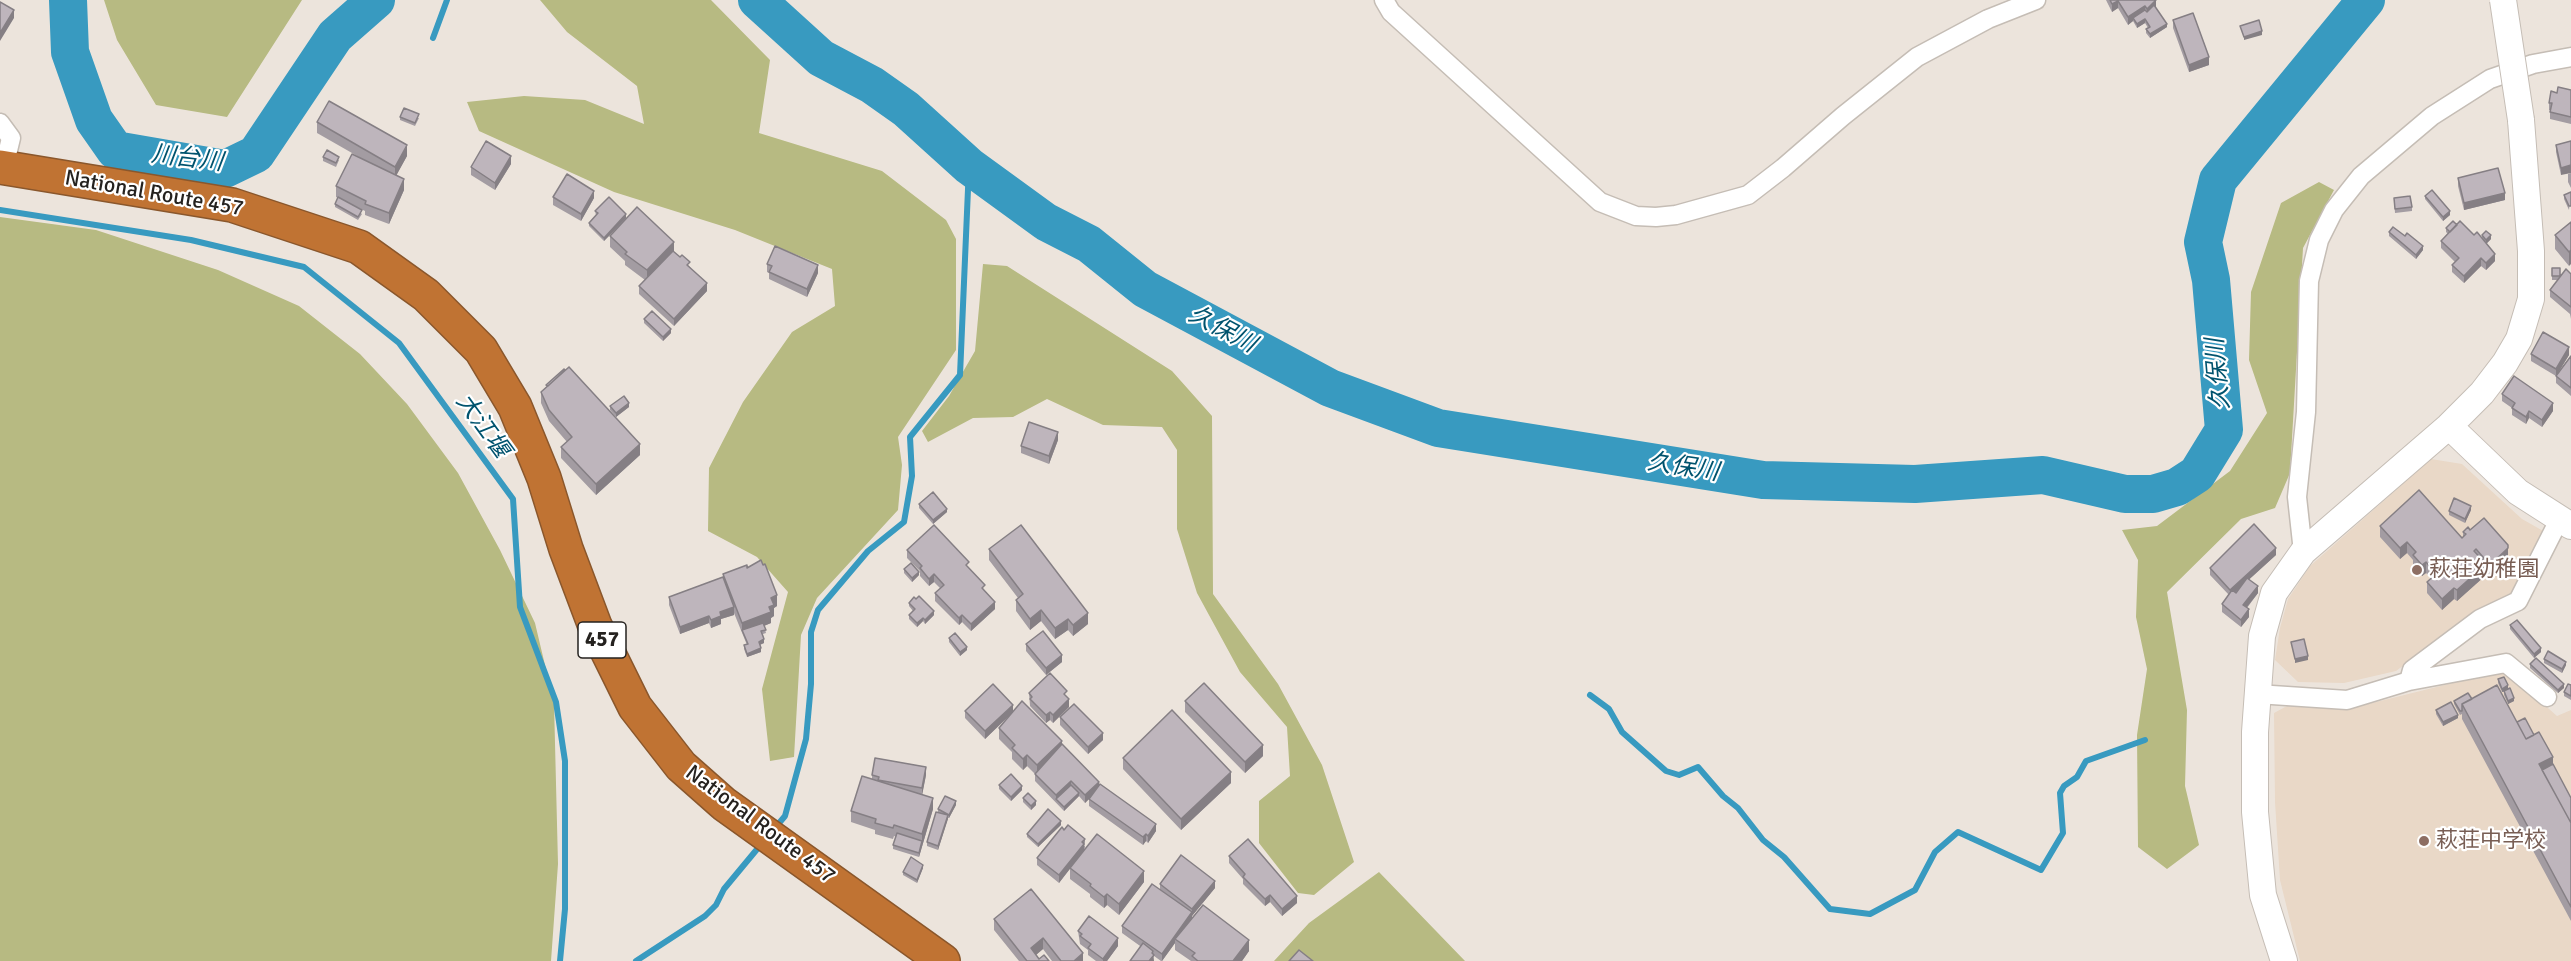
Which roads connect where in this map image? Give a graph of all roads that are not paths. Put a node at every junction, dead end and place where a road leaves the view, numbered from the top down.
1 (1384, 0) edge
2 (2036, 0) edge
3 (2503, 0) edge
4 (2571, 57) edge
5 (0, 123) edge
6 (2, 167) edge
7 (2449, 426) junction
8 (2565, 523) edge
9 (2304, 552) junction
10 (2409, 681) junction
11 (2256, 694) junction
12 (2547, 697) dead end
13 (943, 961) edge
14 (2284, 961) edge

1 - 2 street
3 - 7 street, bridge
4 - 9 street
5 - 6 street
6 - 13 highway, National Route 457 / 457
7 - 8 street
7 - 9 street
8 - 10 street
9 - 11 street
10 - 11 street
10 - 12 street
11 - 14 street

